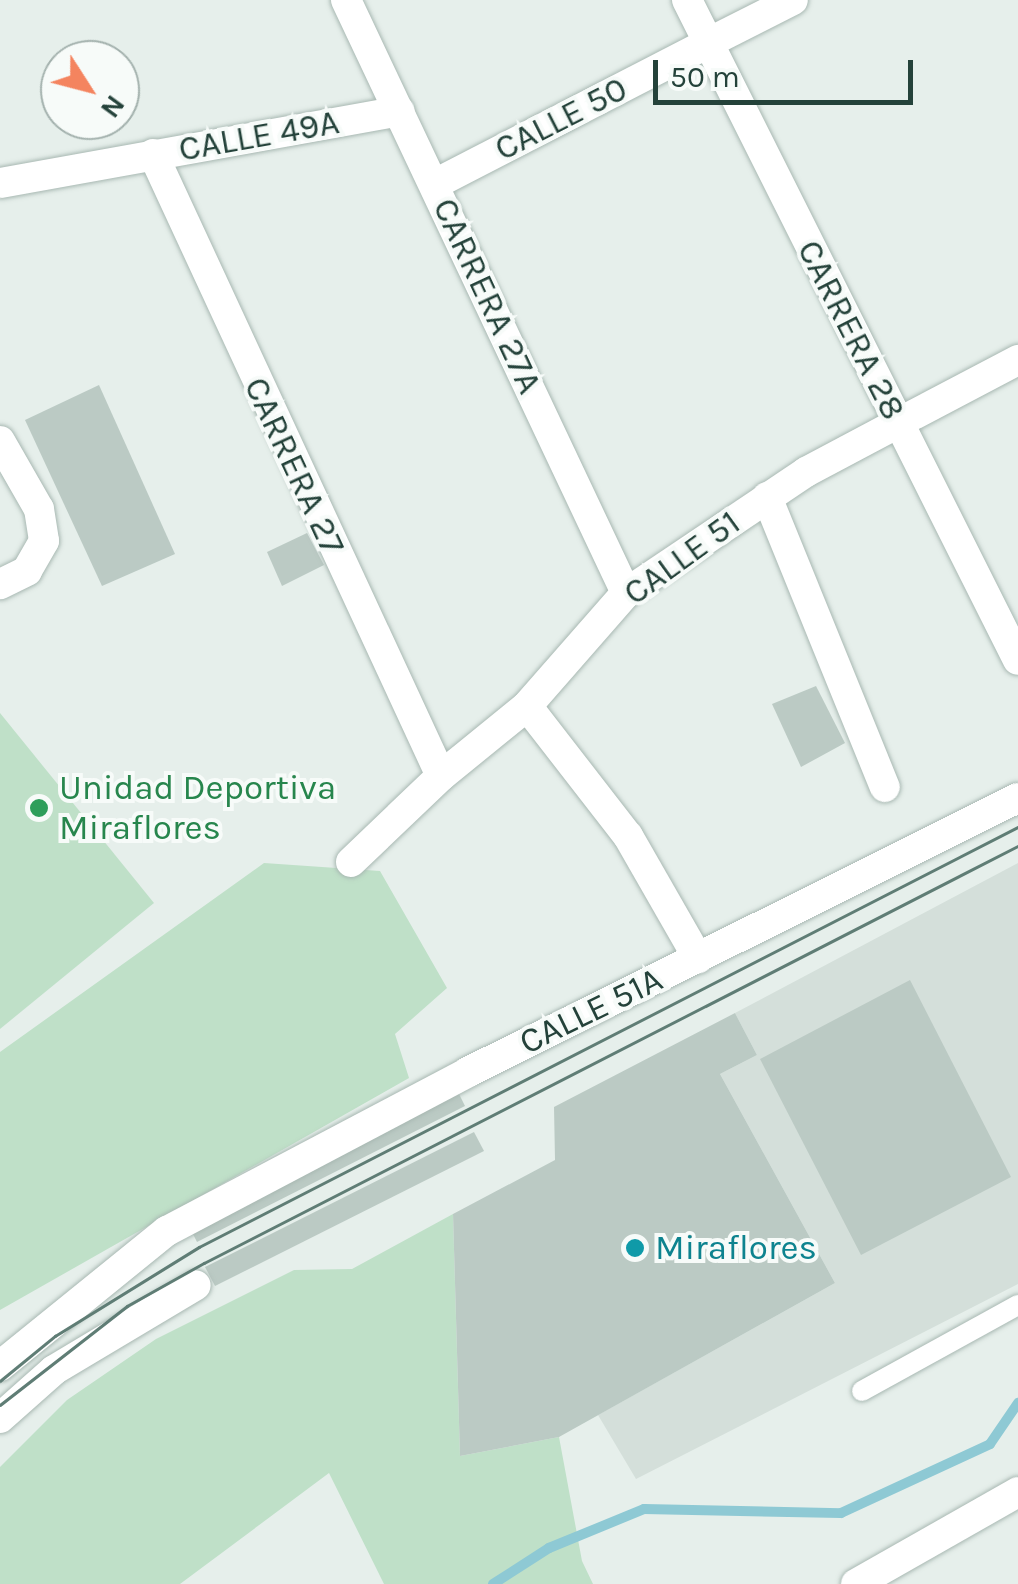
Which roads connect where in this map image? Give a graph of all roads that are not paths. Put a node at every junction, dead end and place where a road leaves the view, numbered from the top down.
1 (346, 0) edge
2 (687, 0) edge
3 (793, 0) edge
4 (708, 43) junction
5 (400, 111) junction
6 (153, 154) junction
7 (0, 184) edge
8 (435, 184) junction
9 (1018, 360) edge
10 (898, 423) junction
11 (0, 441) edge
12 (767, 497) junction
13 (0, 584) edge
14 (626, 593) junction
15 (1018, 660) edge
16 (527, 706) junction
17 (441, 776) junction
18 (885, 786) dead end
19 (1018, 798) edge
20 (351, 862) dead end
21 (698, 958) junction
22 (196, 1284) dead end
23 (1018, 1305) edge
24 (0, 1366) edge
25 (862, 1391) dead end
26 (0, 1418) edge
27 (1018, 1492) edge
28 (856, 1584) edge

1 - 5 street, CARRERA 27A
2 - 4 street, CARRERA 28
3 - 4 street, CALLE 50
4 - 8 street, CALLE 50
4 - 10 street, CARRERA 28
5 - 6 street, CALLE 49A
5 - 8 street, CARRERA 27A
6 - 7 street, CALLE 49A
6 - 17 street, CARRERA 27
8 - 14 street, CARRERA 27A
9 - 10 street, CALLE 51
10 - 12 street, CALLE 51
10 - 15 street, CARRERA 28
11 - 13 street
12 - 14 street, CALLE 51
12 - 18 street
14 - 16 street, CALLE 51
16 - 17 street, CALLE 51
16 - 21 street
17 - 20 street, CALLE 51
19 - 21 street, CALLE 51A
21 - 24 street, CALLE 51A
22 - 26 street
23 - 25 lane
27 - 28 street

